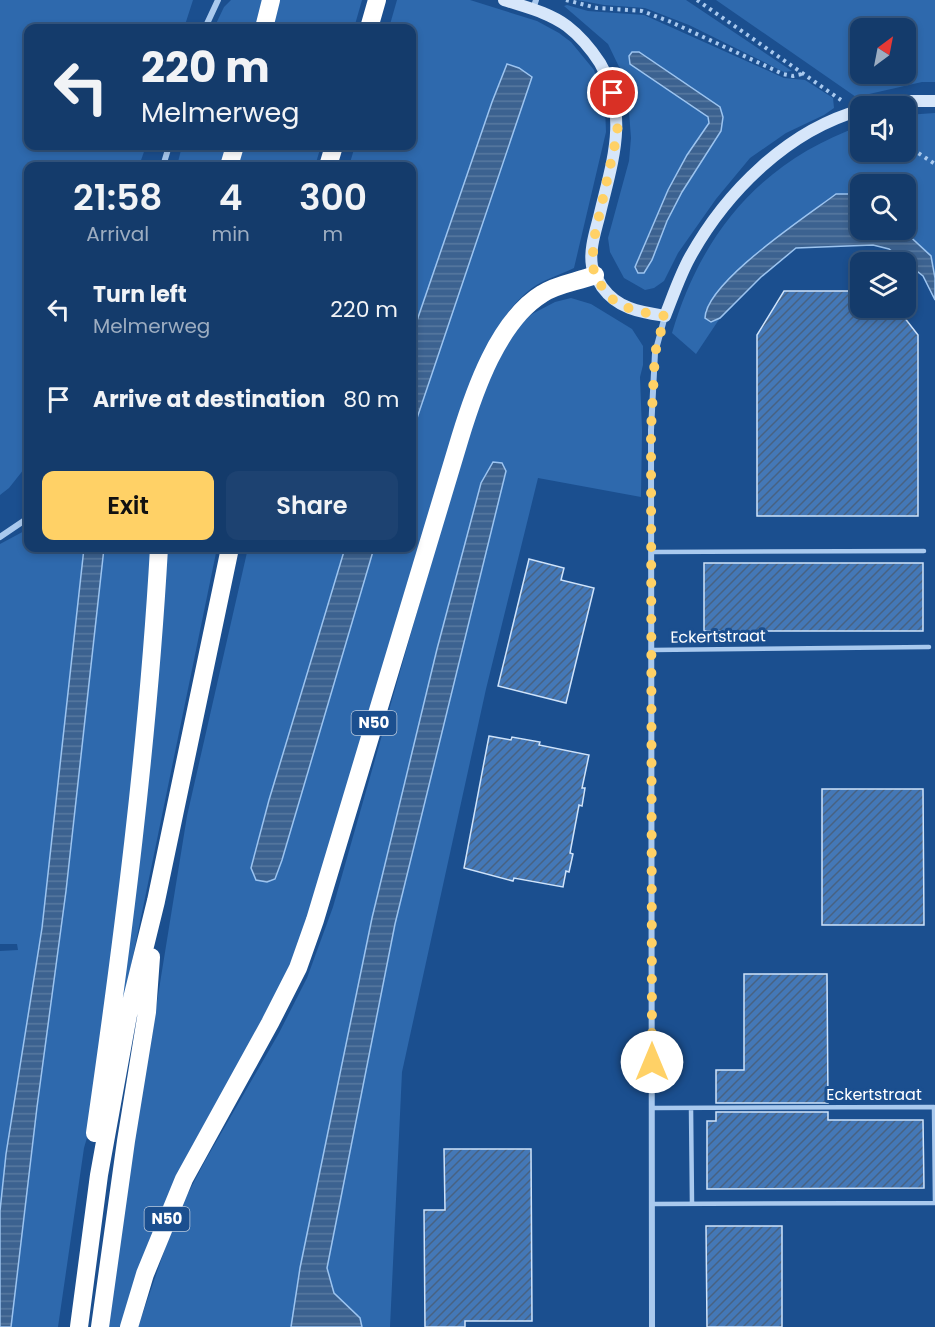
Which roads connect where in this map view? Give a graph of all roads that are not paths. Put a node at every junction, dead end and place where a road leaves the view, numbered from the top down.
1 (218, 0) edge
2 (271, 0) edge
3 (504, 0) edge
4 (377, 1) edge
5 (535, 5) edge
6 (207, 24) edge
7 (265, 24) edge
8 (370, 24) edge
9 (916, 101) edge
10 (935, 101) edge
11 (850, 115) edge
12 (595, 276) junction
13 (665, 316) junction
14 (24, 521) edge
15 (0, 537) edge
16 (924, 550) dead end
17 (159, 552) edge
18 (229, 552) edge
19 (651, 552) junction
20 (929, 647) dead end
21 (652, 650) junction
22 (156, 901) junction
23 (652, 1108) junction
24 (691, 1108) junction
25 (99, 1175) junction
26 (652, 1204) junction
27 (692, 1204) junction
28 (79, 1327) edge
29 (100, 1327) edge
30 (129, 1327) edge
31 (652, 1327) edge

1 - 6 street
2 - 7 highway
3 - 5 street
4 - 8 highway
5 - 12 street
9 - 10 street
11 - 13 street
12 - 13 street
12 - 30 highway, N50
13 - 19 street, Eckertstraat
14 - 15 street
16 - 19 lane
17 - 25 highway
18 - 22 highway
19 - 21 street, Eckertstraat
20 - 21 lane, Eckertstraat
21 - 23 street, Eckertstraat
22 - 25 highway
22 - 29 highway
23 - 24 lane, Eckertstraat
23 - 26 street, Eckertstraat
24 - 27 lane
24 - 27 lane, Eckertstraat
25 - 28 highway
26 - 27 lane, Eckertstraat
26 - 31 street, Eckertstraat

